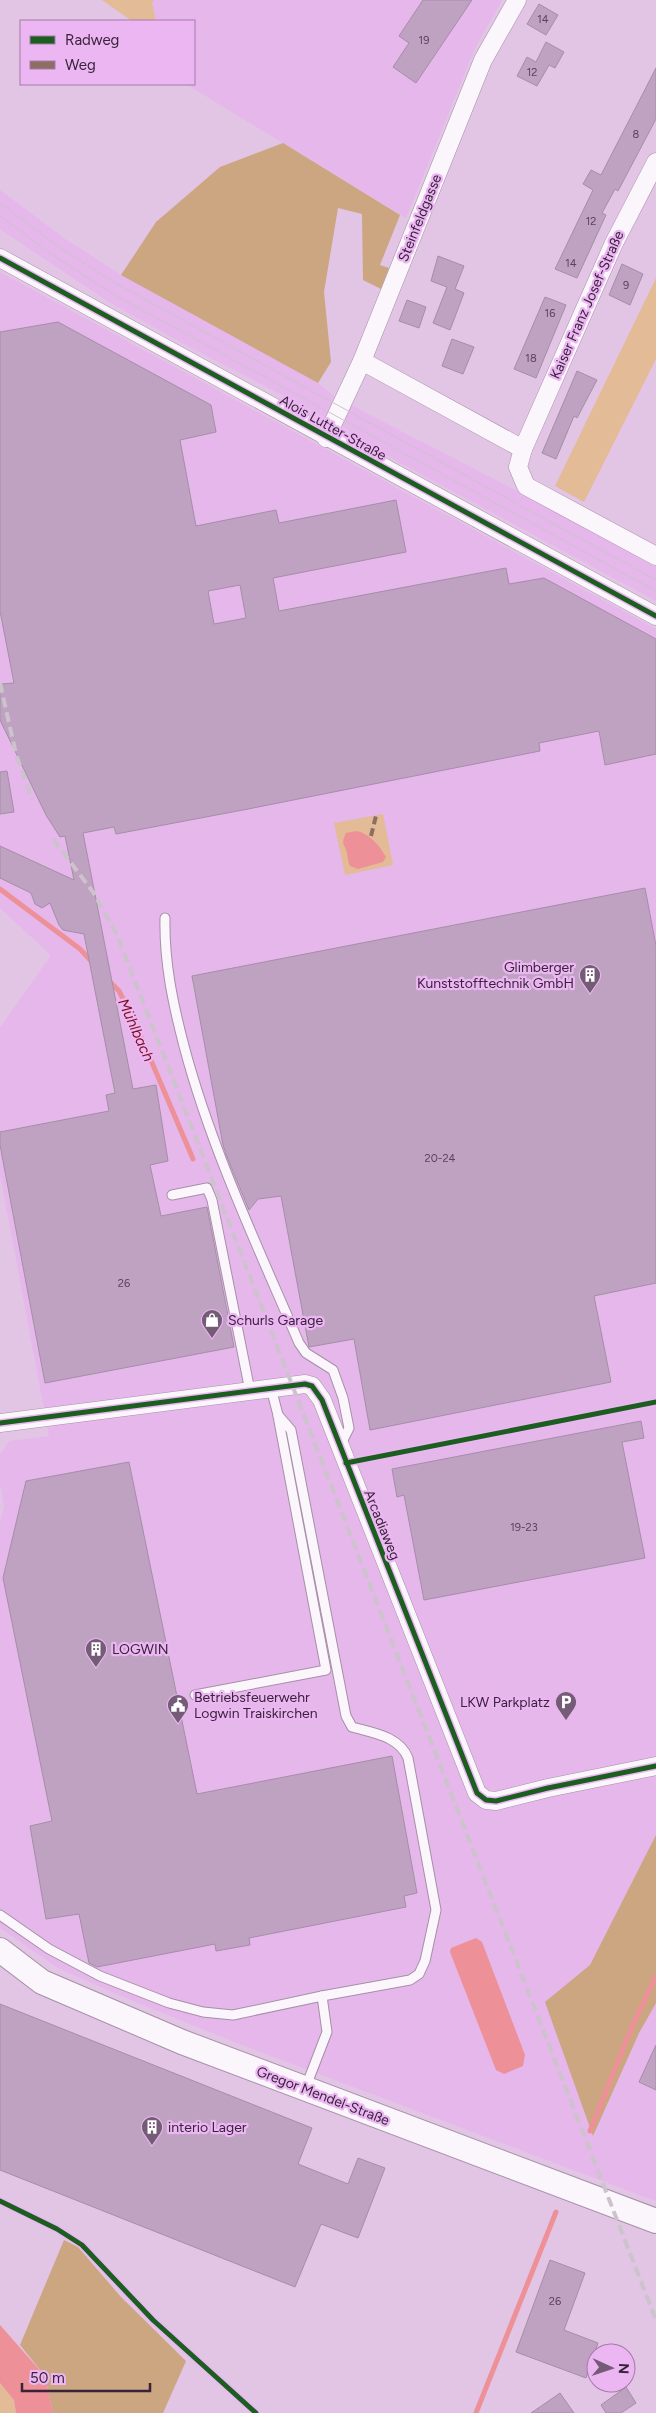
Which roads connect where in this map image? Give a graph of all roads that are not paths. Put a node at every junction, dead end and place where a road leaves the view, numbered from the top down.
1 (516, 0) edge
2 (656, 162) edge
3 (0, 258) edge
4 (362, 361) junction
5 (326, 438) junction
6 (524, 449) junction
7 (656, 556) edge
8 (656, 616) edge
9 (165, 918) dead end
10 (172, 1195) dead end
11 (271, 1388) junction
12 (250, 1391) junction
13 (278, 1415) junction
14 (0, 1423) edge
15 (340, 1446) junction
16 (194, 1695) dead end
17 (656, 1766) edge
18 (0, 1915) edge
19 (0, 1950) edge
20 (322, 1996) junction
21 (305, 2089) junction
22 (656, 2221) edge

1 - 4 street, Steinfeldgasse
2 - 6 street, Kaiser Franz Josef-Straße
3 - 5 street, Alois Lutter-Straße
4 - 5 street, Steinfeldgasse
4 - 6 street
5 - 8 street, Alois Lutter-Straße
6 - 7 street
9 - 15 lane
10 - 12 lane
11 - 12 street, Arcadiaweg
11 - 13 lane
11 - 15 street, Arcadiaweg
12 - 14 street, Arcadiaweg
13 - 16 lane
13 - 20 lane
15 - 17 street, Arcadiaweg
18 - 20 lane
19 - 21 street, Gregor Mendel-Straße
20 - 21 lane
21 - 22 street, Gregor Mendel-Straße

